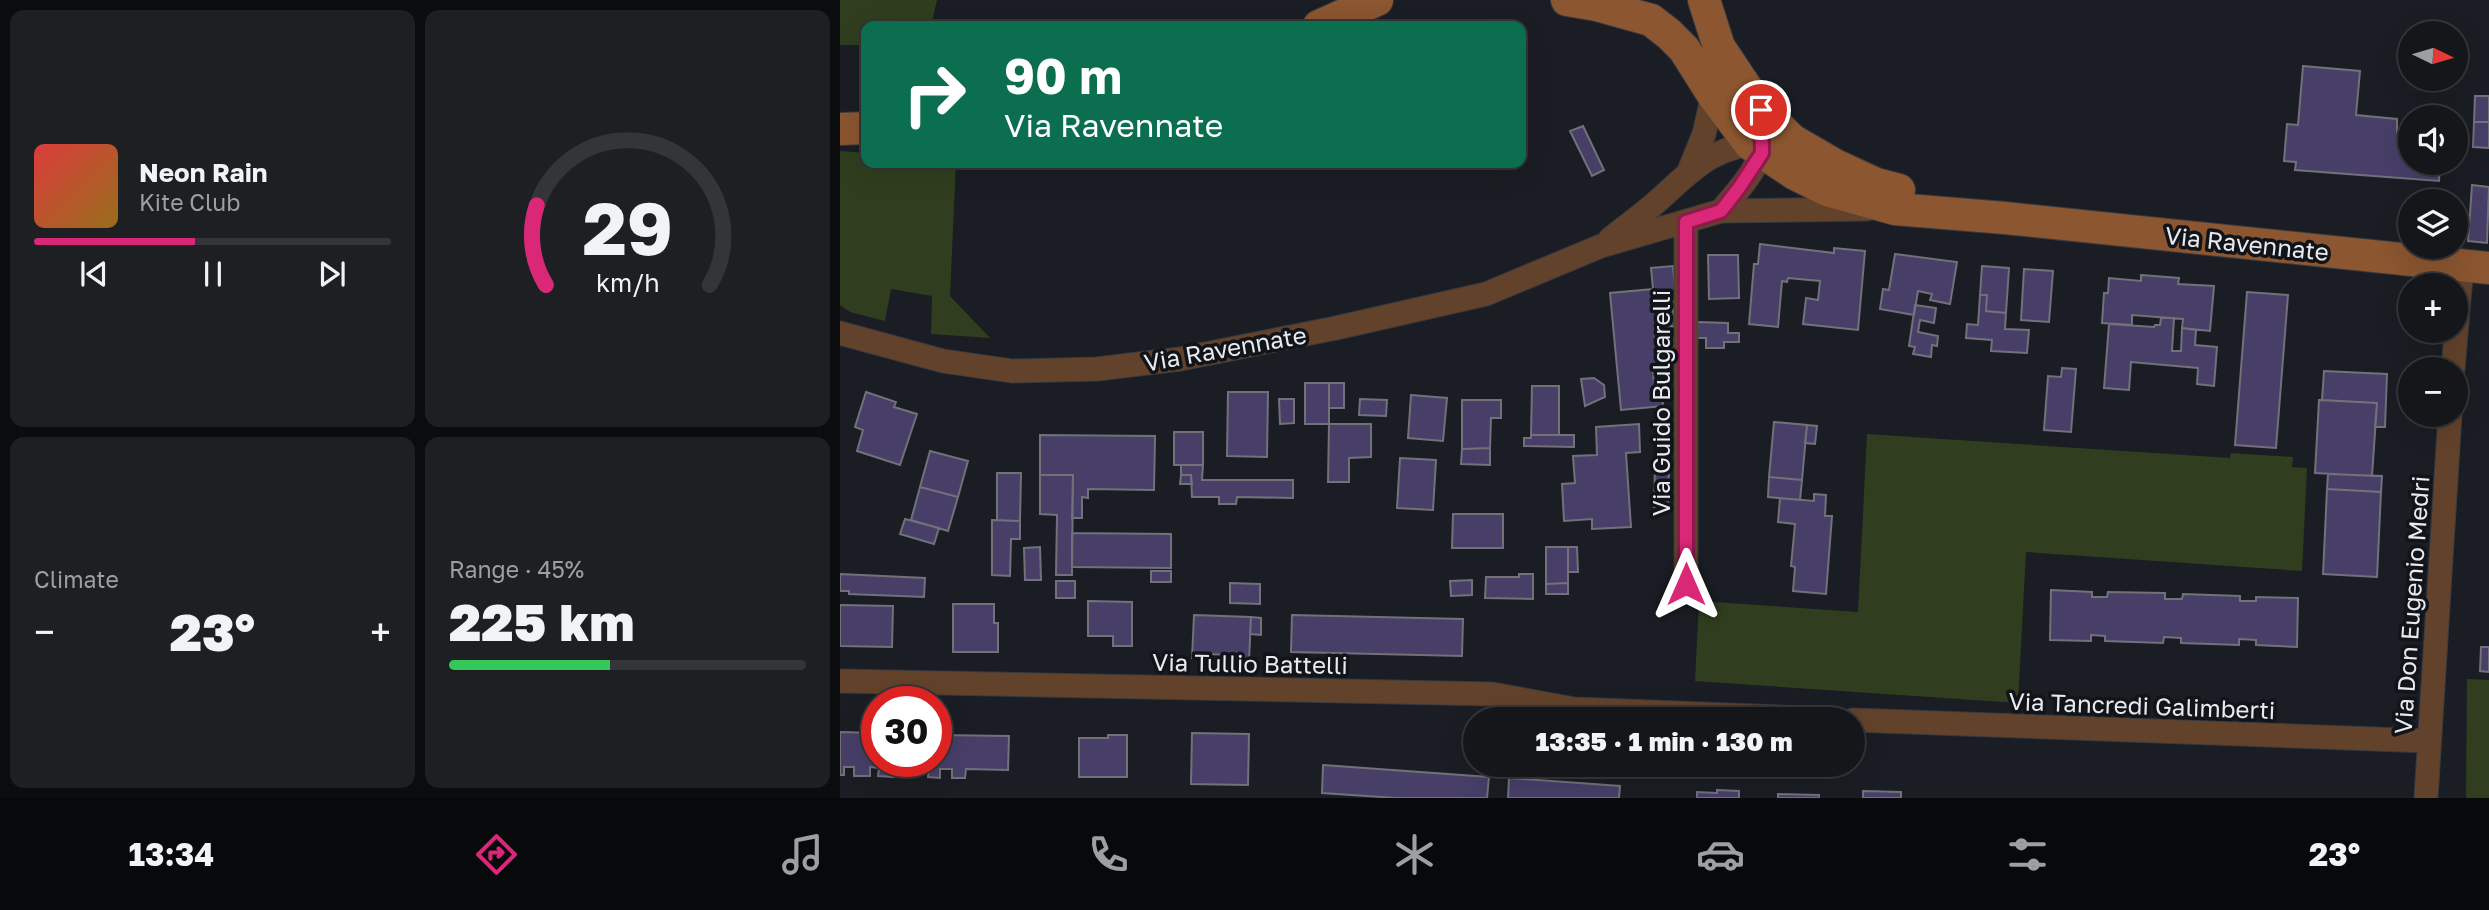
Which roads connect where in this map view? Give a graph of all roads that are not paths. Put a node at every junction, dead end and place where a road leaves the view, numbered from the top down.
1 (1377, 0) edge
2 (1629, 0) edge
3 (1704, 0) edge
4 (1582, 2) edge
5 (1330, 21) edge
6 (1713, 94) junction
7 (861, 128) edge
8 (840, 129) edge
9 (1766, 145) junction
10 (1688, 172) junction
11 (1895, 209) junction
12 (1721, 211) junction
13 (2005, 218) junction
14 (1686, 222) junction
15 (1601, 246) junction
16 (2476, 266) edge
17 (840, 333) edge
18 (2456, 357) edge
19 (2449, 427) edge
20 (1686, 584) dead end
21 (840, 681) edge
22 (1563, 707) edge
23 (1865, 720) edge
24 (2429, 741) junction
25 (2426, 798) edge

1 - 5 main road
2 - 4 main road
3 - 9 main road, Via Ravennate
4 - 6 main road, Via Ravennate
6 - 9 main road, Via Ravennate
6 - 10 street, Via Ravennate
7 - 8 main road
9 - 10 street, Via Ravennate
9 - 11 main road, Via Ravennate
9 - 12 street
9 - 13 main road, Via Ravennate
10 - 15 street, Via Ravennate
11 - 12 street, Via Ravennate
11 - 13 main road, Via Ravennate
12 - 14 street, Via Ravennate
13 - 16 main road, Via Ravennate
14 - 15 street, Via Ravennate
14 - 20 street, Via Guido Bulgarelli
15 - 17 street, Via Ravennate
16 - 18 street
19 - 24 street, Via Don Eugenio Medri
21 - 22 street, Via Tullio Battelli
23 - 24 street, Via Tancredi Galimberti
24 - 25 street, Via Don Eugenio Medri

